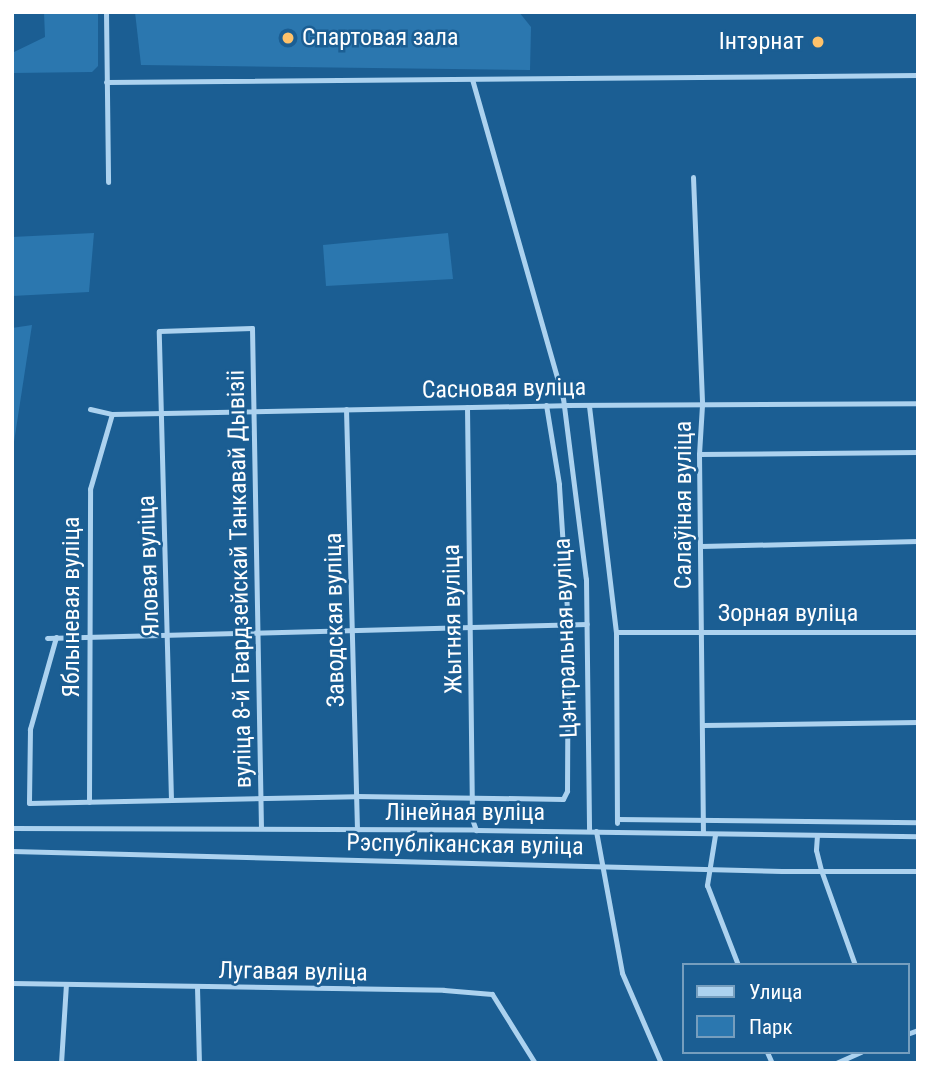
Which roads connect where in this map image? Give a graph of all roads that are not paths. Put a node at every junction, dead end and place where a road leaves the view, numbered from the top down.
1 (106, 12) edge
2 (918, 75) edge
3 (472, 79) junction
4 (106, 82) junction
5 (693, 177) dead end
6 (108, 183) dead end
7 (159, 331) joint
8 (918, 403) edge
9 (545, 405) junction
10 (564, 405) junction
11 (702, 405) junction
12 (589, 406) junction
13 (467, 407) junction
14 (90, 409) dead end
15 (346, 409) junction
16 (255, 411) junction
17 (162, 413) junction
18 (112, 414) junction
19 (918, 452) edge
20 (699, 454) junction
21 (918, 541) edge
22 (701, 546) junction
23 (587, 624) junction
24 (568, 625) junction
25 (471, 627) junction
26 (353, 630) junction
27 (258, 632) junction
28 (616, 632) junction
29 (702, 632) junction
30 (918, 632) edge
31 (169, 634) junction
32 (88, 636) junction
33 (57, 637) junction
34 (47, 638) dead end
35 (918, 722) edge
36 (703, 725) junction
37 (356, 796) junction
38 (472, 797) junction
39 (261, 798) junction
40 (171, 800) junction
41 (89, 802) junction
42 (704, 819) junction
43 (918, 822) edge
44 (12, 828) edge
45 (261, 828) junction
46 (357, 830) junction
47 (476, 830) junction
48 (593, 831) junction
49 (703, 832) junction
50 (715, 835) junction
51 (817, 835) junction
52 (918, 836) edge
53 (12, 851) edge
54 (602, 865) junction
55 (708, 869) junction
56 (821, 870) junction
57 (918, 872) edge
58 (737, 963) edge
59 (854, 963) edge
60 (12, 983) edge
61 (66, 985) junction
62 (197, 987) junction
63 (856, 1054) edge
64 (61, 1063) edge
65 (200, 1063) edge
66 (535, 1063) edge
67 (661, 1063) edge
68 (836, 1063) edge

1 - 4 street
2 - 3 street
3 - 4 street
3 - 10 street, Цэнтральная вуліца
4 - 6 street
5 - 11 street, Салаўіная вуліца
7 - 16 street, вуліца 8-й Гвардзейскай Танкавай Дывізіі
7 - 17 street, Яловая вуліца
8 - 11 street, Сасновая вуліца
9 - 10 street, Сасновая вуліца
9 - 13 street, Сасновая вуліца
9 - 24 street
10 - 12 street, Сасновая вуліца
10 - 23 street, Цэнтральная вуліца
11 - 12 street, Сасновая вуліца
11 - 20 street, Салаўіная вуліца
12 - 28 street, Цэнтральная вуліца
13 - 15 street, Сасновая вуліца
13 - 25 street, Жытняя вуліца
14 - 18 street, Сасновая вуліца
15 - 16 street, Сасновая вуліца
15 - 26 street, Заводская вуліца
16 - 17 street, Сасновая вуліца
16 - 27 street, вуліца 8-й Гвардзейскай Танкавай Дывізіі
17 - 18 street, Сасновая вуліца
17 - 31 street, Яловая вуліца
18 - 32 street, Яблыневая вуліца
19 - 20 street
20 - 22 street, Салаўіная вуліца
21 - 22 street
22 - 29 street, Салаўіная вуліца
23 - 24 street
23 - 48 street, Цэнтральная вуліца
24 - 25 street
24 - 38 street
25 - 26 street
25 - 38 street, Жытняя вуліца
26 - 27 street
26 - 37 street, Заводская вуліца
27 - 31 street
27 - 39 street, вуліца 8-й Гвардзейскай Танкавай Дывізіі
28 - 29 street, Зорная вуліца
28 - 42 street, Цэнтральная вуліца
29 - 30 street, Зорная вуліца
29 - 36 street, Салаўіная вуліца
31 - 32 street
31 - 40 street, Яловая вуліца
32 - 33 street
32 - 41 street, Яблыневая вуліца
33 - 34 street
33 - 41 street
35 - 36 street
36 - 42 street, Салаўіная вуліца
37 - 38 street
37 - 39 street
37 - 46 street, Заводская вуліца
38 - 47 street, Жытняя вуліца
39 - 40 street
39 - 45 street, вуліца 8-й Гвардзейскай Танкавай Дывізіі
40 - 41 street
42 - 43 street
42 - 49 street, Салаўіная вуліца
44 - 45 street, Лінейная вуліца
45 - 46 street, Лінейная вуліца
46 - 47 street, Лінейная вуліца
47 - 48 street, Лінейная вуліца
48 - 49 street, Лінейная вуліца
48 - 54 street, Цэнтральная вуліца
49 - 50 street, Лінейная вуліца
50 - 51 street, Лінейная вуліца
50 - 55 street
51 - 52 street, Лінейная вуліца
51 - 56 street
53 - 54 street, Рэспубліканская вуліца
54 - 55 street, Рэспубліканская вуліца
54 - 67 street, Цэнтральная вуліца
55 - 56 street, Рэспубліканская вуліца
55 - 58 street
56 - 57 street, Рэспубліканская вуліца
56 - 59 street
60 - 61 street, Лугавая вуліца
61 - 62 street, Лугавая вуліца
61 - 64 street
62 - 65 street
62 - 66 street, Лугавая вуліца
63 - 68 street

